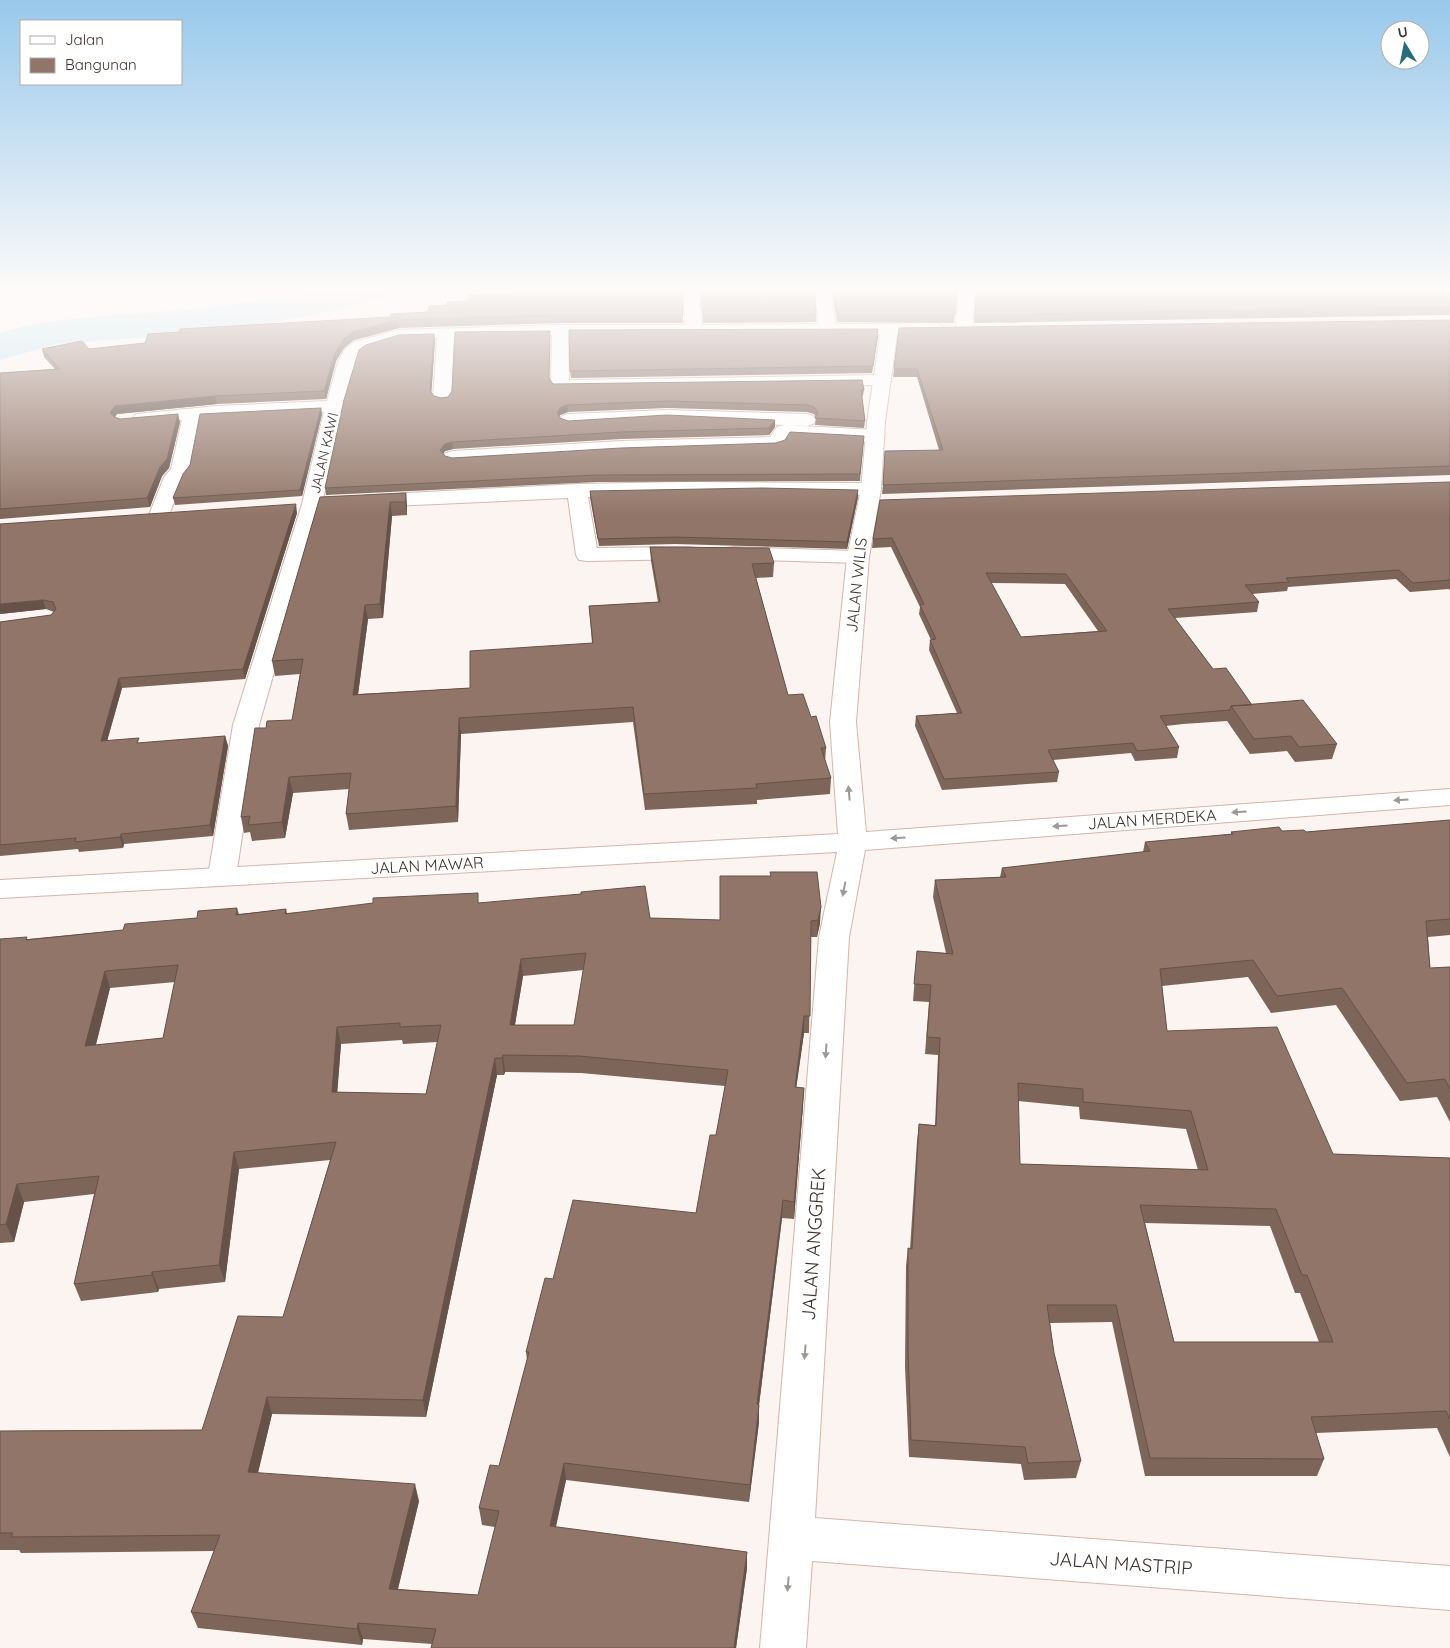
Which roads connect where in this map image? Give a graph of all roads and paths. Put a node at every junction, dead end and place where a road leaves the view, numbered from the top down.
1 (346, 364) edge
2 (444, 364) edge
3 (560, 364) edge
4 (884, 364) edge
5 (882, 380) junction
6 (560, 385) junction
7 (442, 398) edge
8 (334, 406) junction
9 (192, 414) junction
10 (123, 420) edge
11 (568, 420) junction
12 (876, 429) junction
13 (575, 450) junction
14 (453, 457) edge
15 (525, 473) junction
16 (577, 490) junction
17 (875, 498) junction
18 (322, 504) junction
19 (159, 515) edge
20 (858, 557) junction
21 (1450, 797) edge
22 (853, 842) junction
23 (222, 876) junction
24 (0, 889) edge
25 (792, 1538) junction
26 (1450, 1588) edge
27 (783, 1648) edge

1 - 8 street, JALAN KAWI
2 - 7 street
3 - 6 street
4 - 5 street, JALAN WILIS
5 - 6 street
5 - 12 street, JALAN WILIS
6 - 11 street
8 - 9 street
8 - 18 street, JALAN KAWI
9 - 10 street
9 - 19 street
11 - 12 street
11 - 13 street
12 - 13 street
12 - 17 street, JALAN WILIS
13 - 15 street
14 - 15 street
15 - 16 street
15 - 18 street
16 - 17 street
16 - 20 street
17 - 20 street, JALAN WILIS
18 - 23 street, JALAN KAWI
22 -> 20 street, JALAN WILIS
21 -> 22 street, JALAN MERDEKA
22 - 23 street, JALAN MAWAR
22 -> 25 street, JALAN ANGGREK
23 - 24 street, JALAN MAWAR
25 - 26 street, JALAN MASTRIP
25 -> 27 street, JALAN ANGGREK

